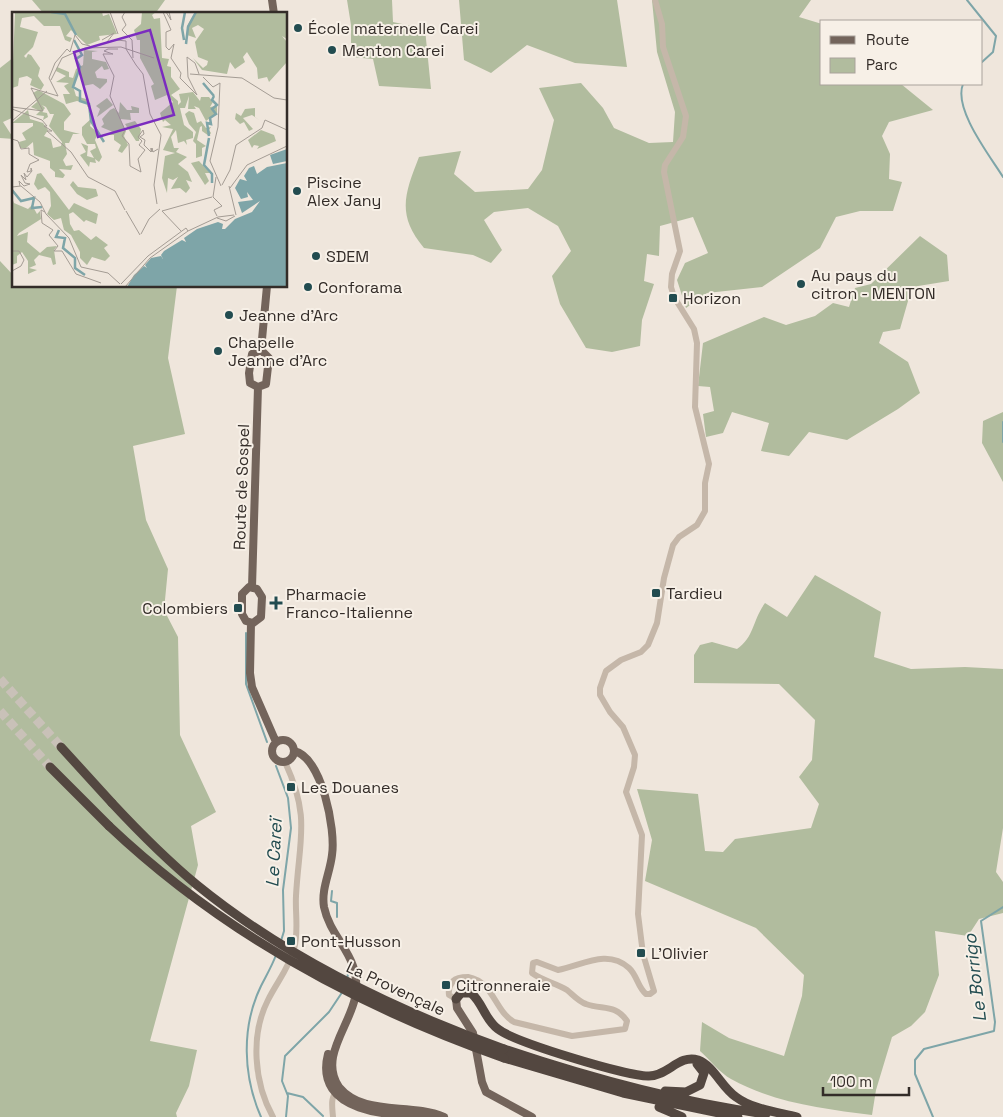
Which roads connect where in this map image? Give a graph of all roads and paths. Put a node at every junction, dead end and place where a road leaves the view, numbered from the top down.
1 (655, 0) edge
2 (267, 288) edge
3 (261, 350) junction
4 (258, 387) junction
5 (252, 586) junction
6 (251, 623) junction
7 (276, 742) junction
8 (61, 747) tunnel mouth
9 (294, 751) junction
10 (285, 762) junction
11 (50, 767) tunnel mouth
12 (456, 999) junction
13 (504, 1053) junction
14 (684, 1060) junction
15 (590, 1085) junction
16 (632, 1088) junction
17 (335, 1093) junction
18 (440, 1116) edge
19 (273, 1117) edge
20 (333, 1117) edge
21 (532, 1117) edge
22 (682, 1117) edge
23 (738, 1117) edge
24 (792, 1117) edge
25 (797, 1117) edge

1 - 12 street
2 - 3 main road, Route de Sospel
3 - 4 main road, Route de Sospel
3 - 4 main road, Route de Sospel
4 - 5 main road, Route de Sospel
5 - 6 main road, Route de Sospel
5 - 6 main road, Route de Sospel
6 - 7 main road, Route de Sospel
7 - 9 main road
7 - 10 main road
8 - 13 highway, La Provençale, bridge
9 - 10 main road
9 - 17 main road
10 - 19 street
11 - 13 highway, La Provençale, bridge
12 - 14 highway
12 - 21 main road
13 - 15 highway, La Provençale
13 - 16 highway, La Provençale
14 - 16 highway
14 - 25 highway
15 - 22 highway
15 - 23 highway, La Provençale
16 - 24 highway, La Provençale
17 - 18 main road
17 - 20 street

